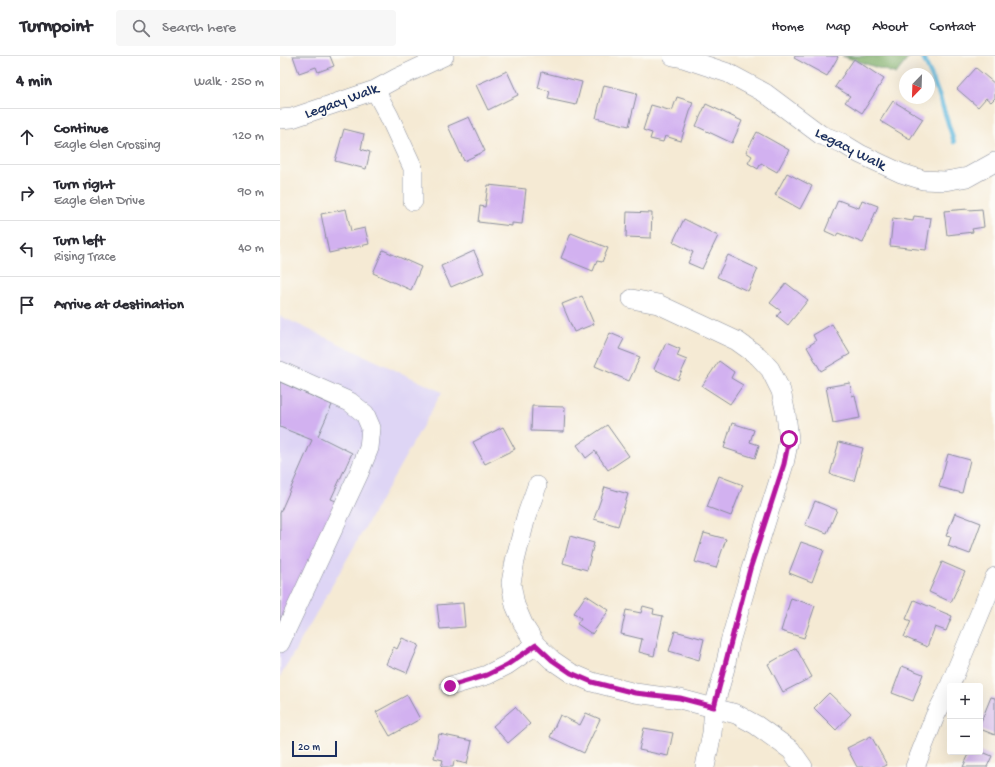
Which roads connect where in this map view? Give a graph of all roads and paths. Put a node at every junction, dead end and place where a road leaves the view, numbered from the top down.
1 (444, 56) edge
2 (673, 56) edge
3 (376, 90) junction
4 (280, 119) edge
5 (995, 162) edge
6 (413, 201) dead end
7 (632, 299) dead end
8 (280, 371) edge
9 (537, 486) dead end
10 (995, 577) edge
11 (280, 643) edge
12 (536, 645) junction
13 (450, 686) dead end
14 (714, 707) junction
15 (705, 767) edge
16 (803, 767) edge
17 (915, 767) edge

1 - 3 street, Legacy Walk
2 - 5 street, Legacy Walk
3 - 4 street, Legacy Walk
3 - 6 street
7 - 14 street
8 - 11 street
9 - 12 street
10 - 17 street
12 - 13 street
12 - 14 street
14 - 15 street
14 - 16 street

